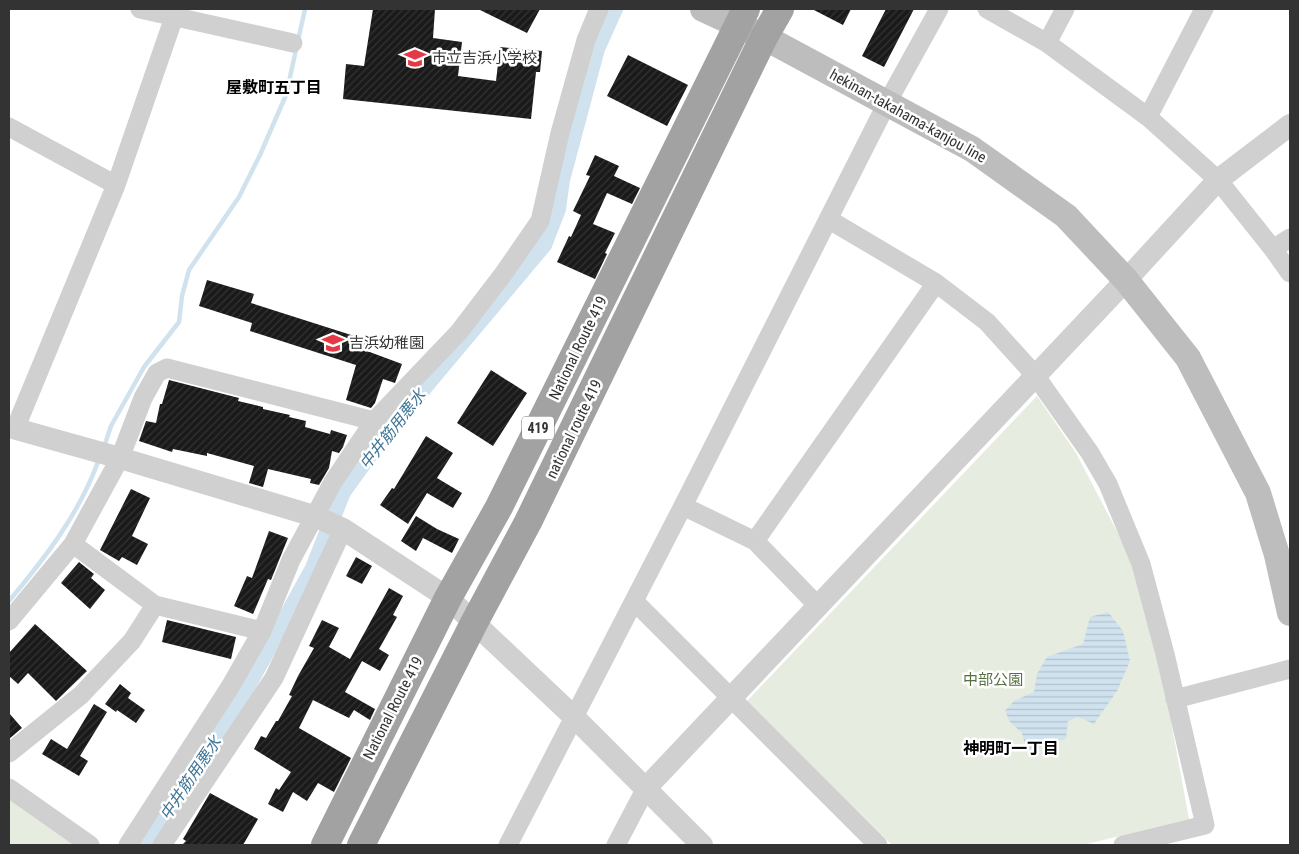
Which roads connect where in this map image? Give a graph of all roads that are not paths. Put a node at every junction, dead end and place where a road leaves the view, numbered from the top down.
1 (140, 9) edge
2 (599, 9) edge
3 (703, 9) edge
4 (780, 9) edge
5 (939, 9) edge
6 (987, 9) edge
7 (1065, 9) edge
8 (1204, 9) edge
9 (174, 17) junction
10 (742, 17) edge
11 (764, 38) junction
12 (293, 43) dead end
13 (1047, 43) junction
14 (887, 104) junction
15 (1148, 117) junction
16 (1290, 125) edge
17 (9, 127) edge
18 (1218, 180) junction
19 (116, 185) junction
20 (828, 219) junction
21 (1290, 238) edge
22 (1273, 248) junction
23 (1290, 273) edge
24 (1126, 280) junction
25 (936, 283) junction
26 (1035, 375) junction
27 (374, 421) junction
28 (12, 428) edge
29 (108, 455) junction
30 (683, 506) junction
31 (329, 523) junction
32 (755, 541) junction
33 (73, 544) junction
34 (448, 598) junction
35 (634, 601) junction
36 (155, 605) junction
37 (818, 606) junction
38 (1290, 613) edge
39 (9, 621) edge
40 (474, 623) junction
41 (262, 630) junction
42 (1290, 669) edge
43 (731, 697) junction
44 (1175, 699) junction
45 (574, 717) junction
46 (9, 753) edge
47 (9, 788) edge
48 (646, 788) junction
49 (516, 841) edge
50 (90, 845) edge
51 (128, 845) edge
52 (162, 845) edge
53 (325, 845) edge
54 (361, 845) edge
55 (616, 845) edge
56 (702, 845) edge
57 (878, 845) edge
58 (1123, 845) edge

1 - 9 street
2 - 27 street
3 - 10 main road, hekinan-takahama-kanjou line
4 - 11 highway, national route 419 / 419
5 - 14 street
6 - 13 street
7 - 13 street
8 - 15 street
9 - 12 street
9 - 19 street
10 - 11 main road, hekinan-takahama-kanjou line
10 - 34 highway, National Route 419 / 419
11 - 14 main road, hekinan-takahama-kanjou line
11 - 40 highway, national route 419 / 419
13 - 15 street
14 - 20 street
14 - 24 main road, hekinan-takahama-kanjou line
15 - 18 street
16 - 18 street
17 - 19 street
18 - 22 street
18 - 24 street
19 - 28 street
20 - 25 street
20 - 30 street
21 - 22 street
22 - 23 street
24 - 26 street
24 - 38 main road, hekinan-takahama-kanjou line
25 - 26 street
25 - 32 street
26 - 37 street
26 - 44 street
27 - 29 street
27 - 31 street
28 - 29 street
29 - 31 street
29 - 33 street
30 - 32 street
30 - 35 street
31 - 34 street
31 - 41 street
31 - 52 street
32 - 37 street
33 - 36 street
33 - 39 street
34 - 40 street
34 - 53 highway, National Route 419 / 419
35 - 43 street
35 - 45 street
36 - 41 street
36 - 46 street
37 - 43 street
40 - 45 street
40 - 54 highway, national route 419 / 419
41 - 51 street
42 - 44 street
43 - 48 street
43 - 57 street
44 - 58 street
45 - 48 street
45 - 49 street
47 - 50 street
48 - 55 street
48 - 56 street

